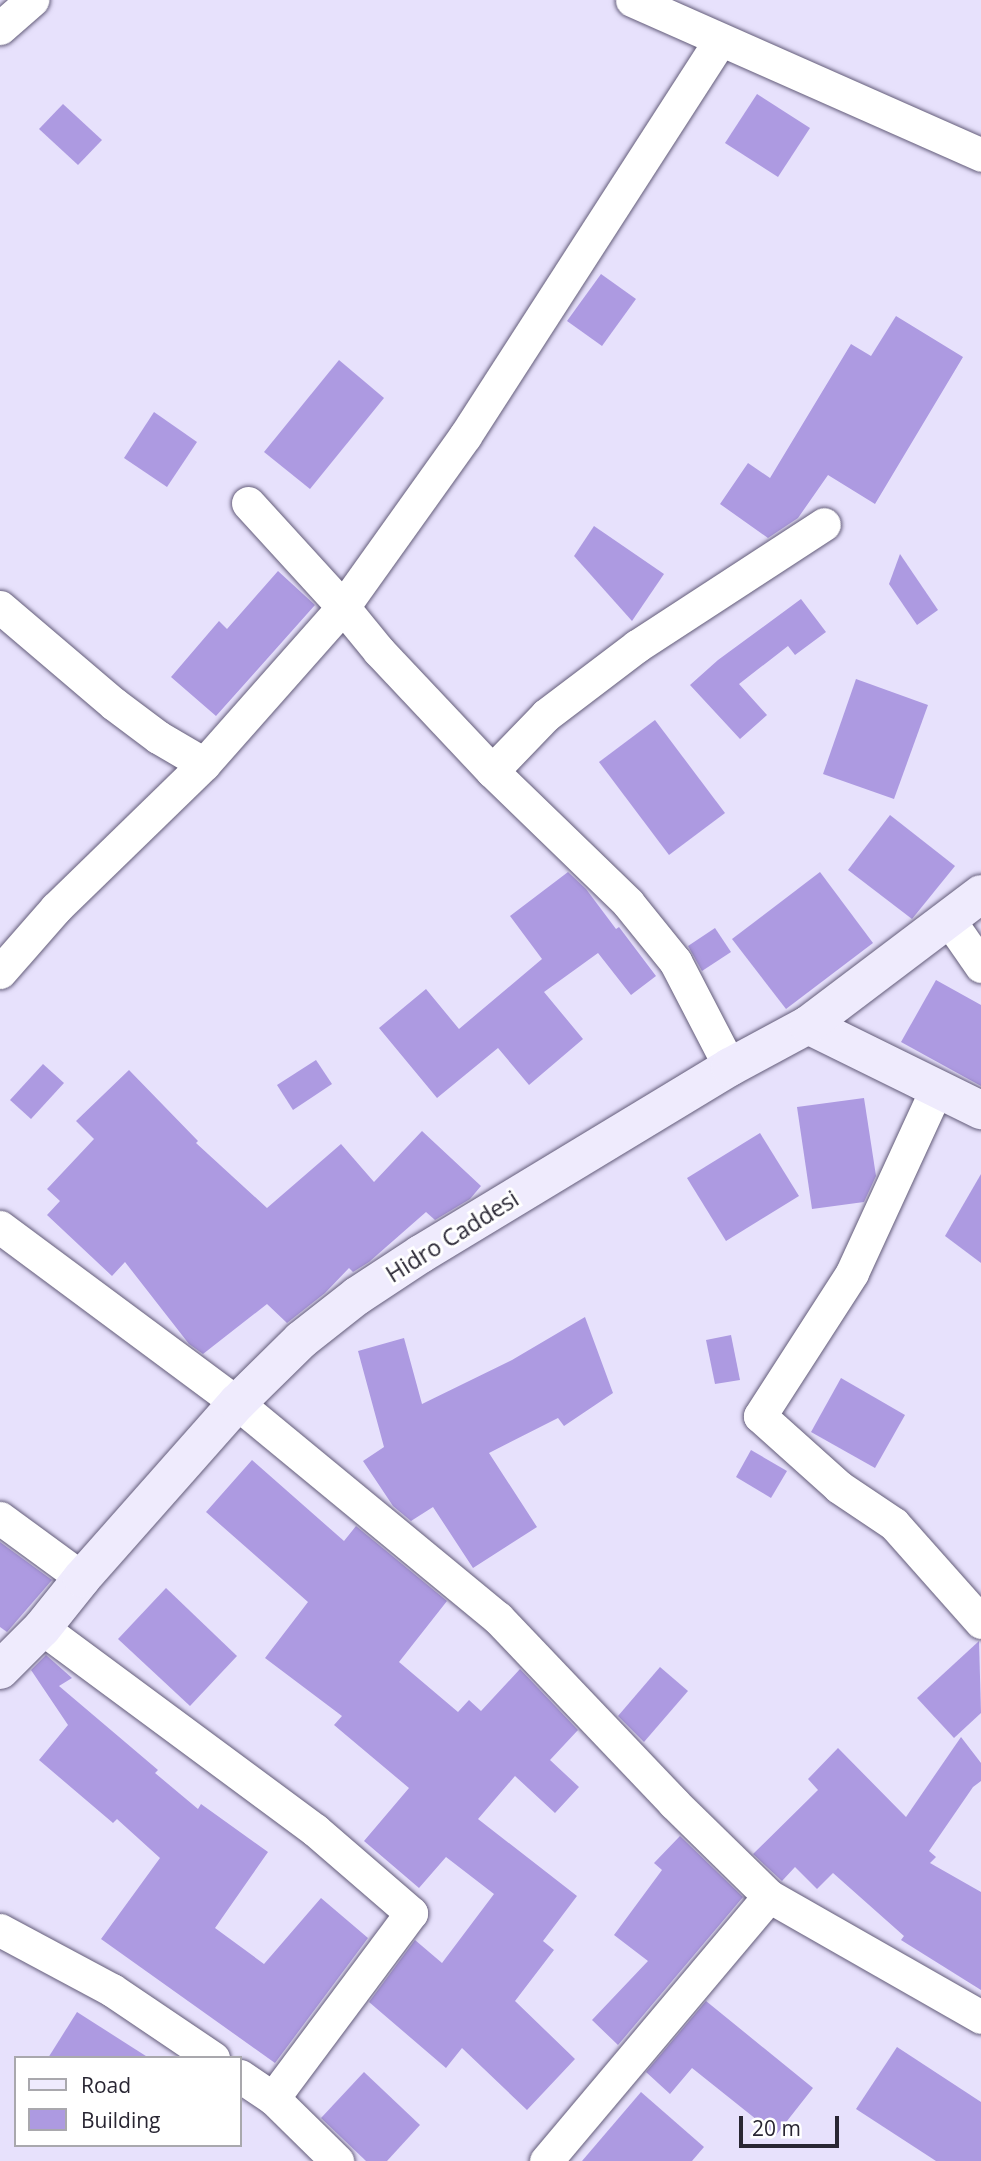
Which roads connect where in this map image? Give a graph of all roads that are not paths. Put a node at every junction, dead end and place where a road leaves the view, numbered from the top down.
1 (32, 0) edge
2 (632, 0) edge
3 (0, 28) edge
4 (720, 40) junction
5 (981, 155) edge
6 (248, 503) dead end
7 (824, 524) dead end
8 (0, 607) edge
9 (343, 607) junction
10 (204, 764) junction
11 (492, 771) junction
12 (981, 894) edge
13 (949, 919) junction
14 (981, 966) edge
15 (0, 972) edge
16 (808, 1025) junction
17 (730, 1067) junction
18 (936, 1090) junction
19 (981, 1110) edge
20 (0, 1227) edge
21 (237, 1403) junction
22 (0, 1518) edge
23 (82, 1578) junction
24 (981, 1622) edge
25 (42, 1628) junction
26 (0, 1670) edge
27 (769, 1896) junction
28 (0, 1930) edge
29 (981, 2017) edge
30 (210, 2056) edge
31 (242, 2077) edge
32 (273, 2098) junction
33 (337, 2161) edge
34 (546, 2161) edge

1 - 3 street
2 - 4 street
4 - 5 street
4 - 9 street
6 - 9 street
7 - 11 street
8 - 10 street
9 - 10 street
9 - 11 street
10 - 15 street
11 - 17 street
12 - 13 street, Hidro Caddesi
13 - 14 street
13 - 16 street, Hidro Caddesi
16 - 17 street, Hidro Caddesi
16 - 18 street
17 - 21 street, Hidro Caddesi
18 - 19 street
18 - 24 street
20 - 21 street
21 - 23 street, Hidro Caddesi
21 - 27 street
22 - 23 street
23 - 25 street, Hidro Caddesi
25 - 26 street, Hidro Caddesi
25 - 32 street
27 - 29 street
27 - 34 street
28 - 30 street
31 - 32 street
32 - 33 street

